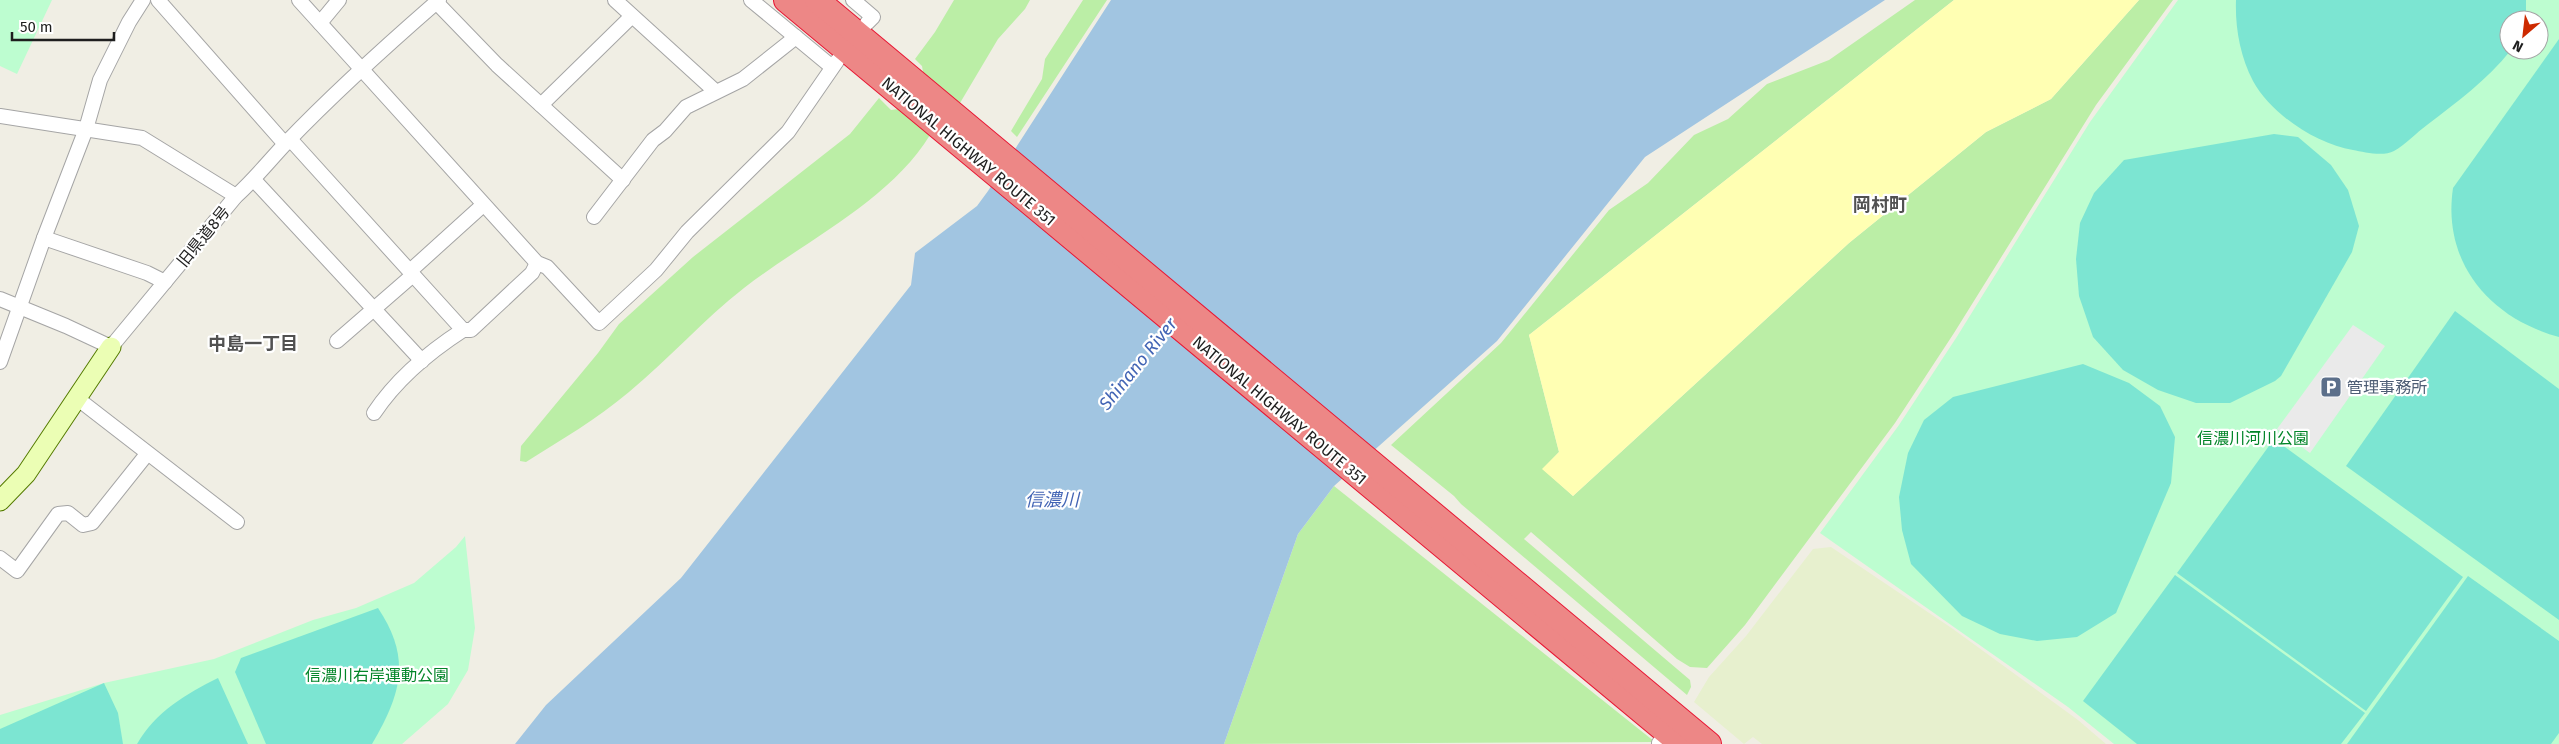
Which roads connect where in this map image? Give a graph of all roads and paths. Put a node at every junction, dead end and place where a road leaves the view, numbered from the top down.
1 (143, 0) edge
2 (158, 0) edge
3 (299, 0) edge
4 (340, 0) edge
5 (614, 0) edge
6 (751, 0) edge
7 (786, 0) edge
8 (817, 0) edge
9 (853, 0) edge
10 (438, 1) edge
11 (632, 16) junction
12 (320, 23) junction
13 (867, 23) dead end
14 (796, 37) junction
15 (362, 69) junction
16 (904, 86) junction
17 (716, 91) junction
18 (541, 105) junction
19 (0, 116) edge
20 (86, 129) junction
21 (288, 142) junction
22 (254, 180) junction
23 (623, 180) junction
24 (236, 196) junction
25 (482, 204) junction
26 (594, 217) dead end
27 (44, 238) junction
28 (537, 264) junction
29 (411, 273) junction
30 (165, 282) junction
31 (0, 299) edge
32 (20, 308) junction
33 (374, 309) junction
34 (462, 330) junction
35 (337, 341) dead end
36 (111, 347) junction
37 (422, 361) junction
38 (0, 362) edge
39 (78, 398) junction
40 (374, 413) dead end
41 (147, 454) junction
42 (0, 501) edge
43 (237, 522) dead end
44 (0, 558) edge
45 (1667, 744) edge
46 (1709, 744) edge

1 - 20 street
2 - 21 street
3 - 12 street
4 - 12 street
5 - 11 street
6 - 14 street
7 - 16 highway, NATIONAL HIGHWAY ROUTE 351
8 - 16 highway, NATIONAL HIGHWAY ROUTE 351
9 - 13 street
10 - 15 street, 旧県道8号
10 - 18 street
11 - 17 street
11 - 18 street
12 - 15 street
14 - 17 street
14 - 28 street
15 - 21 street, 旧県道8号
15 - 25 street
16 - 45 highway, NATIONAL HIGHWAY ROUTE 351
16 - 46 highway, NATIONAL HIGHWAY ROUTE 351
17 - 23 street
18 - 23 street
19 - 20 street
20 - 24 street
20 - 27 street
21 - 22 street, 旧県道8号
21 - 29 street
22 - 24 street, 旧県道8号
22 - 33 street
23 - 26 street
24 - 30 street, 旧県道8号
25 - 28 street
25 - 29 street
27 - 30 street
27 - 32 street
28 - 34 street
29 - 33 street
29 - 34 street
30 - 36 street, 旧県道8号
31 - 32 street
32 - 36 street
32 - 38 street
33 - 35 street
33 - 37 street
34 - 37 street
36 - 39 street, 旧県道8号
37 - 40 street
39 - 41 street
39 - 42 street, 旧県道8号
41 - 43 street
41 - 44 street

